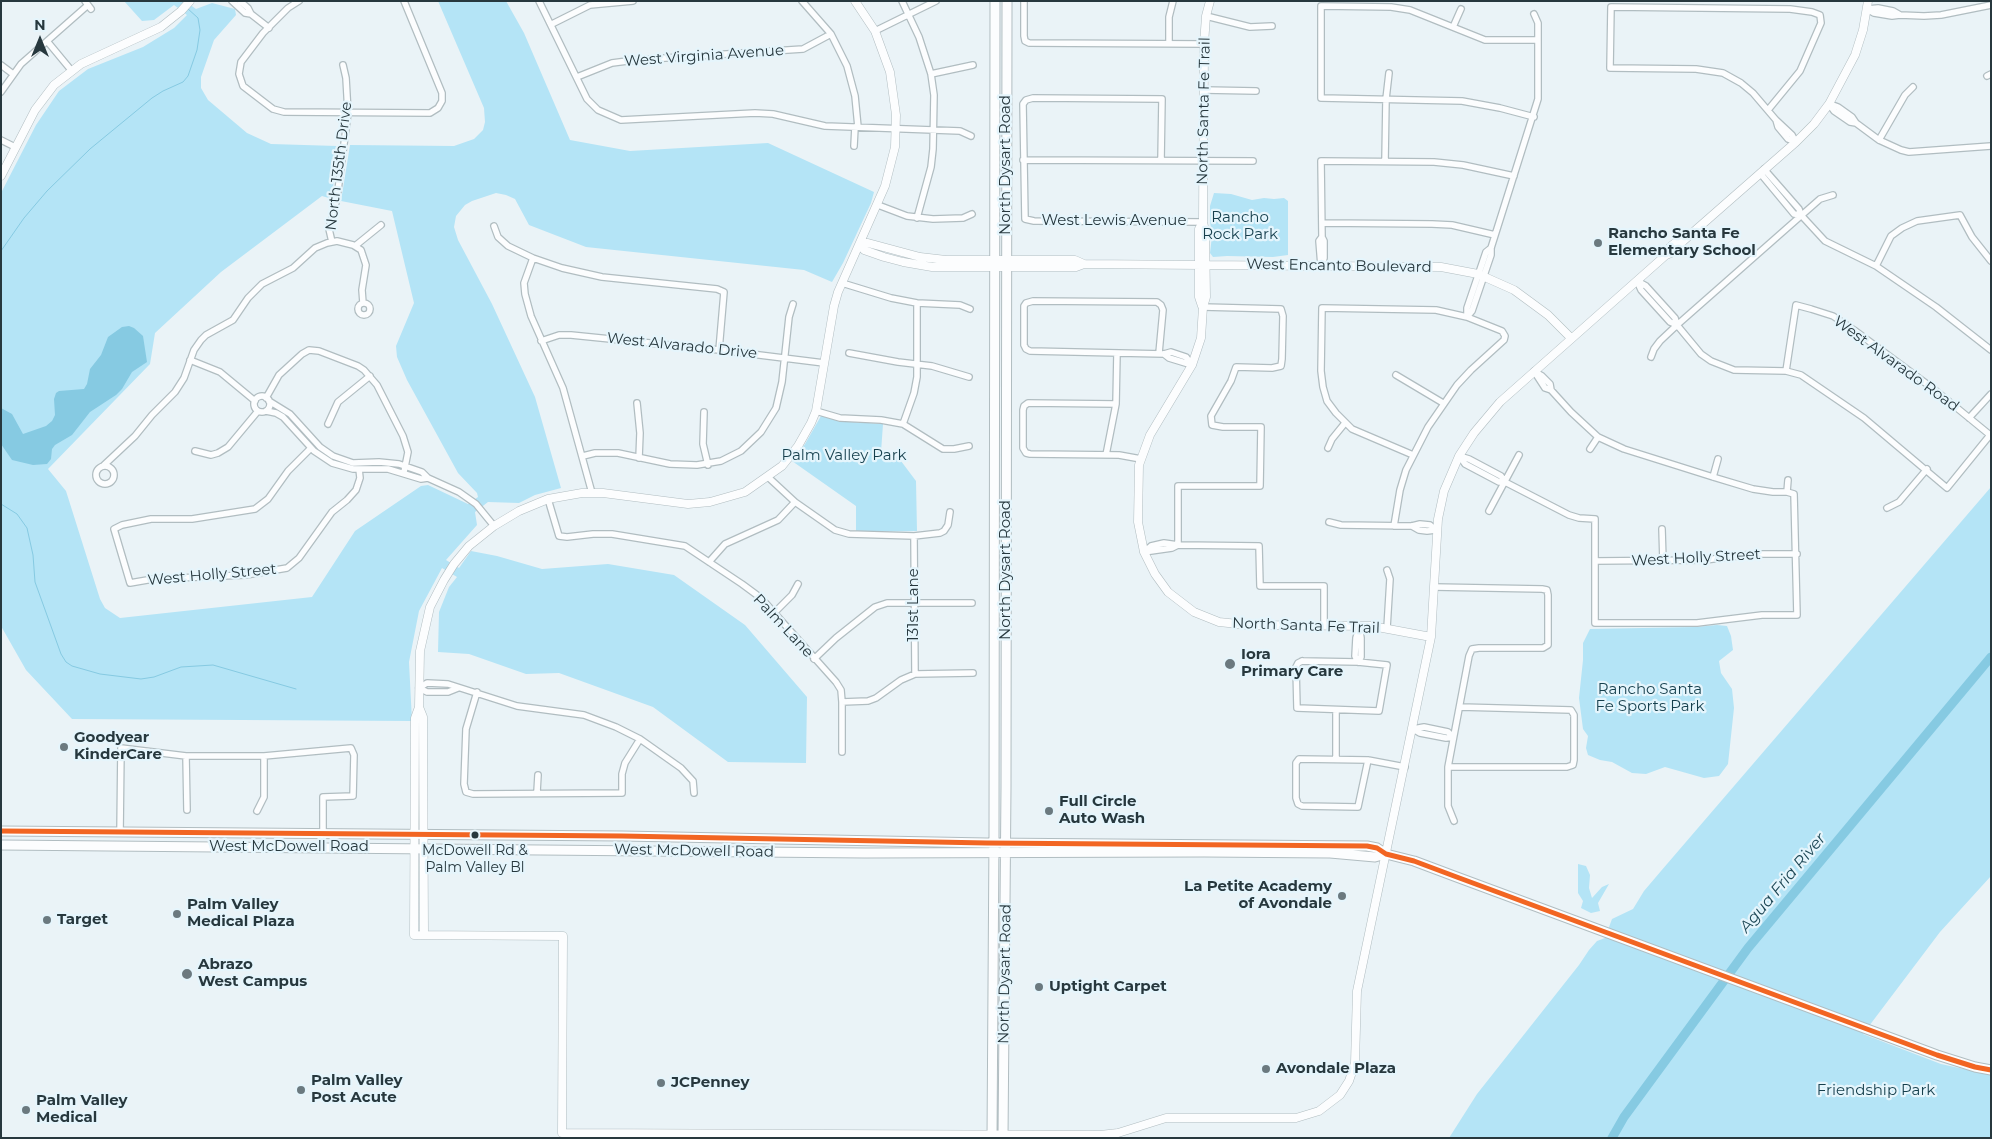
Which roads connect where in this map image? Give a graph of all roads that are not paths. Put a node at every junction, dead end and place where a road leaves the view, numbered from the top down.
1 (190, 1) edge
2 (299, 1) edge
3 (404, 1) edge
4 (539, 1) edge
5 (633, 1) edge
6 (802, 1) edge
7 (855, 1) edge
8 (902, 1) edge
9 (936, 1) edge
10 (995, 1) edge
11 (1007, 1) edge
12 (1024, 1) edge
13 (1173, 1) edge
14 (1210, 1) edge
15 (1762, 1) edge
16 (236, 2) edge
17 (1695, 4) edge
18 (88, 5) edge
19 (1867, 5) edge
20 (1991, 5) edge
21 (1762, 8) junction
22 (1461, 9) dead end
23 (909, 14) junction
24 (1534, 14) dead end
25 (1206, 16) junction
26 (552, 24) junction
27 (1272, 26) dead end
28 (1453, 27) junction
29 (269, 28) junction
30 (875, 31) junction
31 (831, 34) junction
32 (1538, 40) junction
33 (46, 41) junction
34 (1169, 43) junction
35 (1204, 44) junction
36 (343, 64) dead end
37 (1, 65) edge
38 (973, 65) dead end
39 (71, 70) junction
40 (1389, 73) dead end
41 (13, 74) junction
42 (931, 74) junction
43 (577, 77) junction
44 (1913, 87) dead end
45 (1204, 90) junction
46 (1256, 91) dead end
47 (1, 92) edge
48 (1386, 99) junction
49 (1830, 104) junction
50 (1768, 110) junction
51 (348, 113) junction
52 (1534, 117) junction
53 (856, 127) junction
54 (896, 128) junction
55 (934, 129) junction
56 (971, 136) dead end
57 (1, 140) edge
58 (1879, 140) junction
59 (1796, 142) junction
60 (854, 146) dead end
61 (1991, 146) edge
62 (15, 147) junction
63 (1023, 160) junction
64 (1161, 160) junction
65 (1203, 161) junction
66 (1252, 161) dead end
67 (1386, 161) junction
68 (1762, 171) junction
69 (1, 176) edge
70 (1514, 176) junction
71 (1833, 195) dead end
72 (878, 205) junction
73 (972, 214) dead end
74 (1801, 215) junction
75 (918, 218) junction
76 (1203, 222) junction
77 (1322, 223) junction
78 (381, 225) dead end
79 (494, 226) dead end
80 (1495, 235) junction
81 (332, 242) junction
82 (861, 243) junction
83 (355, 246) junction
84 (534, 258) junction
85 (1991, 261) edge
86 (995, 264) junction
87 (1006, 264) junction
88 (1202, 265) junction
89 (1321, 266) junction
90 (1876, 266) junction
91 (1481, 275) junction
92 (1637, 281) junction
93 (842, 283) junction
94 (363, 302) dead end
95 (917, 303) junction
96 (793, 304) dead end
97 (1202, 307) junction
98 (970, 309) dead end
99 (1467, 317) junction
100 (1677, 325) junction
101 (1571, 338) junction
102 (541, 341) junction
103 (719, 350) junction
104 (1991, 350) edge
105 (849, 353) dead end
106 (1116, 353) junction
107 (1161, 354) junction
108 (1651, 357) dead end
109 (785, 358) junction
110 (190, 360) junction
111 (824, 363) junction
112 (916, 364) junction
113 (1192, 365) junction
114 (1534, 371) junction
115 (1786, 371) junction
116 (1396, 375) dead end
117 (370, 376) junction
118 (969, 377) dead end
119 (1991, 394) edge
120 (267, 400) junction
121 (255, 401) junction
122 (637, 402) dead end
123 (1443, 403) junction
124 (1116, 404) junction
125 (816, 410) junction
126 (258, 411) junction
127 (266, 411) junction
128 (704, 412) dead end
129 (1970, 418) junction
130 (1345, 423) junction
131 (328, 424) dead end
132 (903, 424) junction
133 (1990, 435) edge
134 (1598, 437) junction
135 (969, 446) dead end
136 (311, 448) junction
137 (1328, 448) dead end
138 (1590, 449) dead end
139 (195, 452) dead end
140 (1106, 455) junction
141 (1413, 455) junction
142 (1519, 455) dead end
143 (582, 456) junction
144 (1459, 456) junction
145 (639, 458) junction
146 (1141, 459) junction
147 (1718, 459) dead end
148 (111, 460) junction
149 (708, 465) junction
150 (104, 466) junction
151 (112, 469) junction
152 (360, 469) junction
153 (405, 469) junction
154 (1926, 469) junction
155 (768, 477) junction
156 (1713, 477) junction
157 (1788, 480) dead end
158 (1505, 482) junction
159 (1787, 492) junction
160 (592, 493) junction
161 (548, 499) junction
162 (794, 502) junction
163 (1887, 508) dead end
164 (1489, 511) dead end
165 (950, 512) dead end
166 (1329, 522) dead end
167 (494, 526) junction
168 (1394, 526) junction
169 (1662, 529) dead end
170 (1436, 530) junction
171 (914, 536) junction
172 (1178, 545) junction
173 (1144, 552) junction
174 (1797, 554) junction
175 (1595, 561) junction
176 (1663, 561) junction
177 (709, 562) junction
178 (1387, 570) dead end
179 (798, 584) dead end
180 (1434, 587) junction
181 (914, 602) junction
182 (972, 603) dead end
183 (774, 613) junction
184 (1324, 625) junction
185 (1359, 626) junction
186 (1387, 628) junction
187 (1431, 637) junction
188 (814, 659) junction
189 (1358, 662) junction
190 (973, 673) dead end
191 (915, 674) junction
192 (419, 688) junction
193 (477, 692) junction
194 (842, 702) junction
195 (1460, 707) junction
196 (1336, 710) junction
197 (1413, 728) junction
198 (1453, 737) junction
199 (640, 739) junction
200 (842, 752) dead end
201 (186, 756) junction
202 (264, 756) junction
203 (1336, 758) junction
204 (1368, 760) junction
205 (1405, 767) junction
206 (1448, 767) junction
207 (538, 775) dead end
208 (537, 792) junction
209 (694, 793) dead end
210 (187, 810) dead end
211 (258, 811) dead end
212 (1454, 821) dead end
213 (5, 832) edge
214 (120, 833) junction
215 (323, 834) junction
216 (419, 835) junction
217 (708, 838) junction
218 (5, 845) edge
219 (1006, 847) junction
220 (414, 848) junction
221 (424, 848) junction
222 (994, 848) junction
223 (708, 851) junction
224 (1386, 854) junction
225 (424, 935) junction
226 (1991, 1070) edge
227 (992, 1136) edge
228 (1003, 1136) edge

1 - 39 street
2 - 29 street
3 - 51 street
4 - 26 street
5 - 26 street
6 - 31 street
7 - 30 street
8 - 23 street
9 - 23 street
10 - 86 main road, North Dysart Road
11 - 87 main road, North Dysart Road
12 - 34 street
13 - 34 street
14 - 25 street, North Santa Fe Trail
15 - 21 street
16 - 29 street
17 - 21 street
17 - 50 street
18 - 33 street
19 - 20 street
19 - 49 street
21 - 50 street
22 - 28 street
23 - 30 street
23 - 42 street
24 - 32 street
25 - 27 street
25 - 35 street, North Santa Fe Trail
26 - 43 street
28 - 32 street
28 - 48 street
29 - 51 street
30 - 54 street
31 - 43 street, West Virginia Avenue
31 - 53 street
32 - 52 street
33 - 39 street
33 - 41 street
34 - 35 street
35 - 45 street, North Santa Fe Trail
36 - 51 street, North 135th Drive
37 - 41 street
38 - 42 street
39 - 62 street
40 - 48 street
41 - 47 street
42 - 55 street
43 - 53 street
44 - 58 street
45 - 46 street
45 - 65 street, North Santa Fe Trail
48 - 52 street
48 - 67 street
49 - 58 street
49 - 59 street
50 - 59 street
51 - 81 street, North 135th Drive
52 - 70 street
53 - 54 street
53 - 60 street
54 - 55 street
54 - 72 street
55 - 56 street
55 - 75 street
57 - 62 street
58 - 61 street
59 - 68 street
62 - 69 street
63 - 64 street
63 - 64 street
63 - 76 street, West Lewis Avenue
64 - 65 street
65 - 66 street
65 - 76 street, North Santa Fe Trail
67 - 70 street
67 - 77 street
68 - 74 street
68 - 92 street
70 - 80 street
71 - 74 street
72 - 75 street
72 - 82 street
73 - 75 street
74 - 90 street
74 - 100 street
76 - 88 street, North Santa Fe Trail
77 - 80 street
77 - 89 street
78 - 83 street
79 - 84 street
80 - 91 street
81 - 83 street, North 135th Drive
81 - 110 street
82 - 86 street, West Encanto Boulevard
82 - 93 street
83 - 94 street, North 135th Drive
84 - 102 street
84 - 103 street
85 - 90 street
86 - 87 street, West Encanto Boulevard
86 - 222 main road, North Dysart Road
87 - 88 street, West Encanto Boulevard
87 - 219 main road, North Dysart Road
88 - 89 street, West Encanto Boulevard
88 - 97 street, North Santa Fe Trail
89 - 91 street, West Encanto Boulevard
90 - 104 street
91 - 99 street
91 - 101 street, West Encanto Boulevard
92 - 100 street
92 - 101 street
93 - 95 street
93 - 111 street
95 - 98 street
95 - 112 street
96 - 109 street
97 - 113 street, North Santa Fe Trail
97 - 172 street
99 - 123 street
99 - 130 street
100 - 108 street
100 - 115 street
101 - 114 street
102 - 103 street, West Alvarado Drive
102 - 143 street
103 - 109 street, West Alvarado Drive
105 - 112 street
106 - 107 street
106 - 107 street
106 - 124 street
107 - 113 street
109 - 111 street, West Alvarado Drive
109 - 149 street
110 - 121 street
110 - 148 street
111 - 125 street
112 - 118 street
112 - 132 street
113 - 146 street, North Santa Fe Trail
114 - 134 street
114 - 144 street
115 - 129 street, West Alvarado Road
115 - 154 street
116 - 123 street
117 - 120 street
117 - 131 street
117 - 153 street
119 - 129 street
120 - 121 street
120 - 127 street
120 - 153 street
121 - 126 street
122 - 145 street
123 - 141 street
124 - 140 street
124 - 140 street
125 - 132 street
125 - 155 street
126 - 127 street
126 - 139 street
127 - 136 street
128 - 149 street
129 - 133 street, West Alvarado Road
130 - 137 street
130 - 141 street
132 - 135 street
133 - 154 street
134 - 138 street
134 - 156 street
136 - 152 street
136 - 152 street, West Holly Street
140 - 146 street
141 - 168 street
142 - 158 street
143 - 145 street
143 - 160 street
144 - 158 street
144 - 170 street
145 - 149 street
146 - 173 street, North Santa Fe Trail
147 - 156 street
148 - 150 street
148 - 151 street
150 - 151 street
150 - 151 street
152 - 153 street
153 - 167 street
154 - 163 street
155 - 160 street
155 - 162 street
156 - 159 street
157 - 159 street
158 - 164 street
158 - 175 street
159 - 174 street
160 - 161 street
161 - 167 street
161 - 177 street, Palm Lane
162 - 171 street
162 - 177 street
165 - 171 street
166 - 168 street
167 - 192 street
168 - 170 street
169 - 176 street
170 - 180 street
171 - 181 street, 131st Lane
172 - 173 street
172 - 184 street
173 - 184 street, North Santa Fe Trail
174 - 175 street
174 - 176 street, West Holly Street
175 - 176 street, West Holly Street
177 - 183 street, Palm Lane
178 - 186 street
179 - 183 street
180 - 187 street
180 - 195 street
181 - 182 street
181 - 188 street
181 - 191 street, 131st Lane
183 - 188 street, Palm Lane
184 - 185 street, North Santa Fe Trail
185 - 186 street, North Santa Fe Trail
185 - 189 street
186 - 187 street, North Santa Fe Trail
187 - 197 street
188 - 194 street, Palm Lane
189 - 196 street
189 - 196 street
190 - 191 street
191 - 194 street
192 - 193 street
192 - 216 street
193 - 199 street
193 - 208 street
194 - 200 street
195 - 198 street
195 - 206 street
196 - 203 street
197 - 198 street
197 - 205 street
198 - 206 street
199 - 208 street
199 - 209 street
201 - 202 street
201 - 210 street
201 - 214 street
202 - 211 street
202 - 215 street
203 - 204 street
203 - 204 street
204 - 205 street
205 - 224 street
206 - 212 street
207 - 208 street
213 - 214 main road, West McDowell Road
213 - 218 main road
214 - 215 main road, West McDowell Road
215 - 216 main road, West McDowell Road
216 - 217 main road, West McDowell Road
216 - 220 street
216 - 221 street
217 - 222 main road, West McDowell Road
217 - 223 main road
218 - 220 main road, West McDowell Road
219 - 222 main road, West McDowell Road
219 - 224 main road, West McDowell Road
219 - 228 main road, North Dysart Road
220 - 221 main road, West McDowell Road
220 - 225 street
221 - 223 main road, West McDowell Road
221 - 225 street
222 - 223 main road, West McDowell Road
222 - 227 main road, North Dysart Road
224 - 226 main road, West McDowell Road
224 - 228 street
225 - 227 street
227 - 228 street

